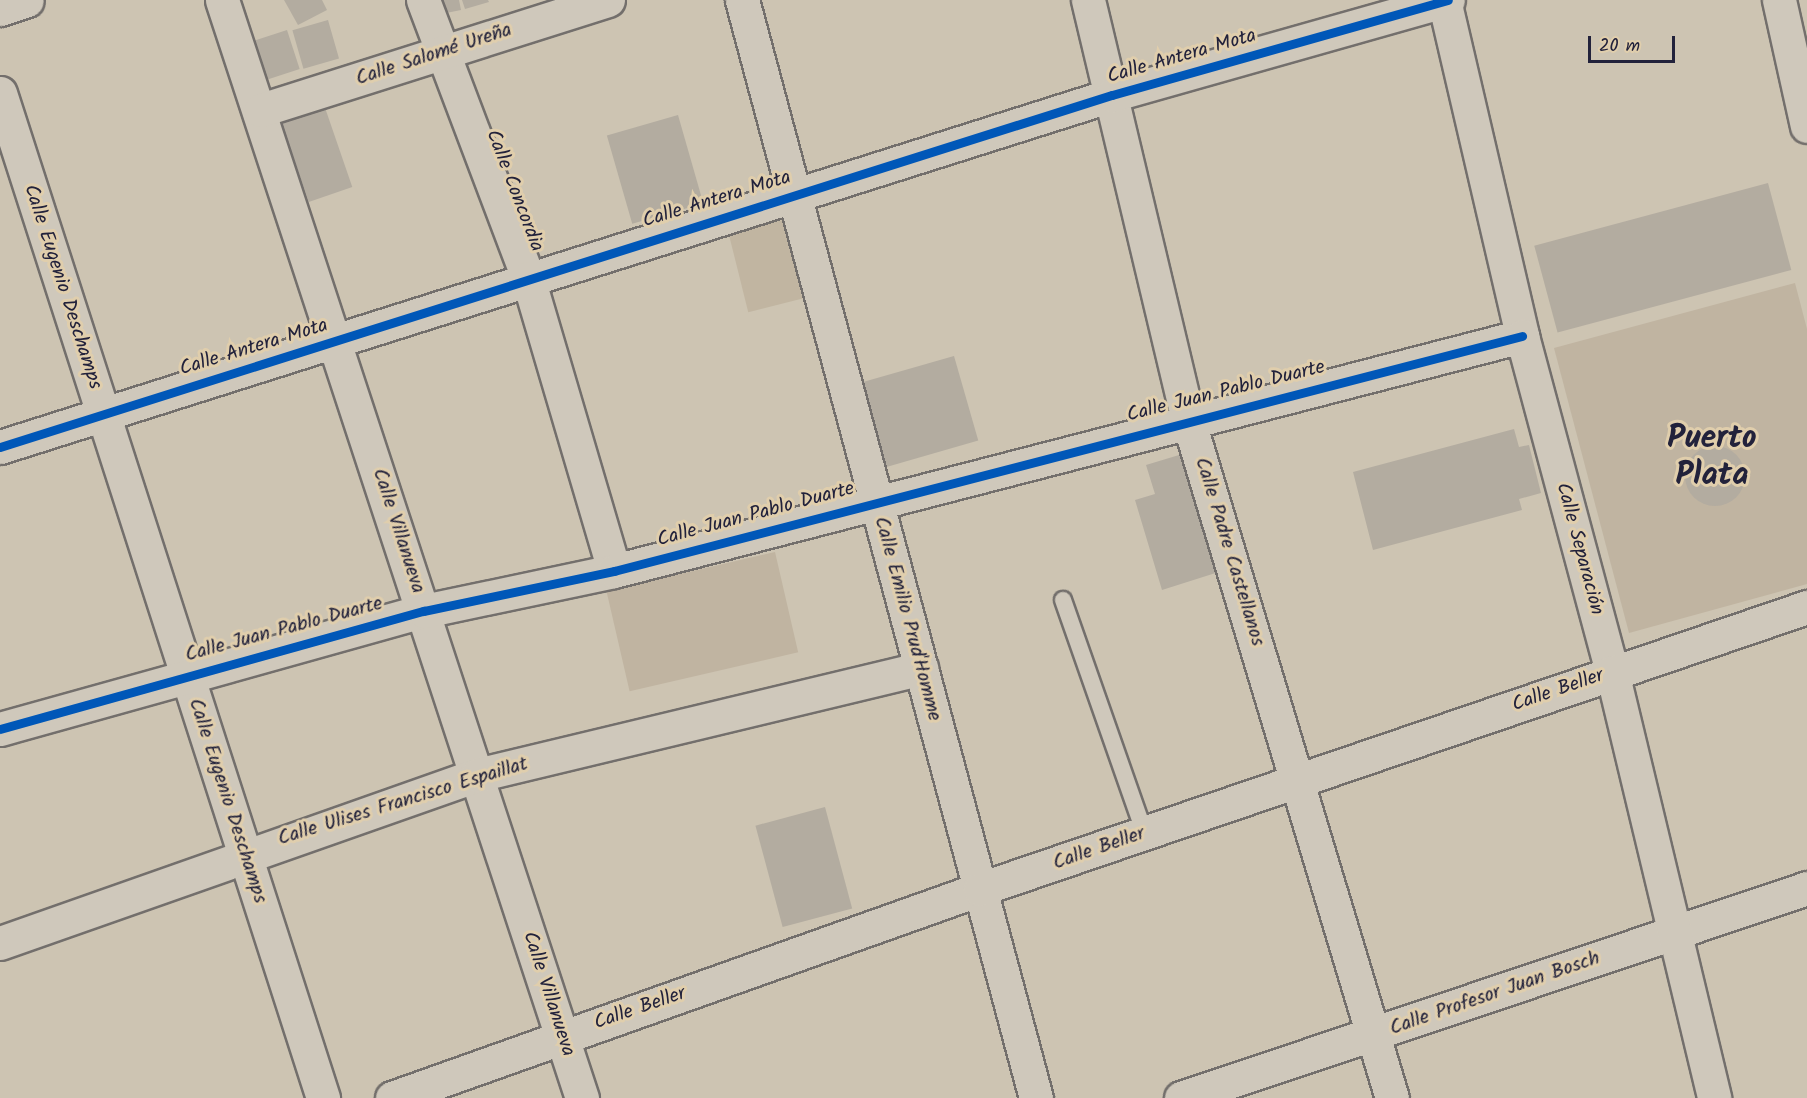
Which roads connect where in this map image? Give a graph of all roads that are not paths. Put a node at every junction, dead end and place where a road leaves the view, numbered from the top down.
1 (27, 0) edge
2 (222, 0) edge
3 (423, 0) edge
4 (608, 0) edge
5 (742, 0) edge
6 (1088, 0) edge
7 (1445, 0) edge
8 (1779, 0) edge
9 (0, 9) edge
10 (441, 53) junction
11 (0, 93) edge
12 (1112, 95) junction
13 (261, 110) junction
14 (1807, 126) edge
15 (794, 194) junction
16 (528, 278) junction
17 (1522, 336) junction
18 (336, 342) junction
19 (103, 414) junction
20 (1188, 419) junction
21 (0, 447) edge
22 (875, 503) junction
23 (614, 571) junction
24 (1063, 600) dead end
25 (1807, 607) edge
26 (424, 611) junction
27 (921, 668) junction
28 (1612, 672) junction
29 (187, 675) junction
30 (0, 729) edge
31 (477, 775) junction
32 (1298, 782) junction
33 (1145, 834) junction
34 (244, 853) junction
35 (1807, 888) edge
36 (980, 889) junction
37 (1671, 935) junction
38 (0, 943) edge
39 (1373, 1035) junction
40 (562, 1036) junction
41 (323, 1098) edge
42 (392, 1098) edge
43 (582, 1098) edge
44 (1036, 1098) edge
45 (1181, 1098) edge
46 (1392, 1098) edge
47 (1714, 1098) edge

1 - 9 street
2 - 13 street, Calle Villanueva
3 - 10 street, Calle Concordia
4 - 10 street, Calle Salomé Ureña
5 - 15 street, Calle Emilio Prud'Homme
6 - 12 street, Calle Padre Castellanos
7 - 12 street, Calle Antera Mota
7 - 17 street, Calle Separación
8 - 14 street
10 - 13 street, Calle Salomé Ureña
10 - 16 street, Calle Concordia
11 - 19 street, Calle Eugenio Deschamps
12 - 15 street, Calle Antera Mota
12 - 20 street, Calle Padre Castellanos
13 - 18 street, Calle Villanueva
15 - 16 street, Calle Antera Mota
15 - 22 street, Calle Emilio Prud'Homme
16 - 18 street, Calle Antera Mota
16 - 23 street, Calle Concordia
17 - 20 street, Calle Juan Pablo Duarte
17 - 28 street, Calle Separación
18 - 19 street, Calle Antera Mota
18 - 26 street, Calle Villanueva
19 - 21 street, Calle Antera Mota
19 - 29 street, Calle Eugenio Deschamps
20 - 22 street, Calle Juan Pablo Duarte
20 - 32 street, Calle Padre Castellanos
22 - 23 street, Calle Juan Pablo Duarte
22 - 27 street, Calle Emilio Prud'Homme
23 - 26 street, Calle Juan Pablo Duarte
24 - 33 lane
25 - 28 street, Calle Beller
26 - 29 street, Calle Juan Pablo Duarte
26 - 31 street, Calle Villanueva
27 - 31 street, Calle Ulises Francisco Espaillat
27 - 36 street, Calle Emilio Prud'Homme
28 - 32 street, Calle Beller
28 - 37 street, Calle Separación
29 - 30 street, Calle Juan Pablo Duarte
29 - 34 street, Calle Eugenio Deschamps
31 - 34 street, Calle Ulises Francisco Espaillat
31 - 40 street, Calle Villanueva
32 - 33 street, Calle Beller
32 - 39 street, Calle Padre Castellanos
33 - 36 street, Calle Beller
34 - 38 street, Calle Ulises Francisco Espaillat
34 - 41 street, Calle Eugenio Deschamps
35 - 37 street, Calle Profesor Juan Bosch
36 - 40 street, Calle Beller
36 - 44 street, Calle Emilio Prud'Homme
37 - 39 street, Calle Profesor Juan Bosch
37 - 47 street, Calle Separación
39 - 45 street, Calle Profesor Juan Bosch
39 - 46 street, Calle Padre Castellanos
40 - 42 street, Calle Beller
40 - 43 street, Calle Villanueva

